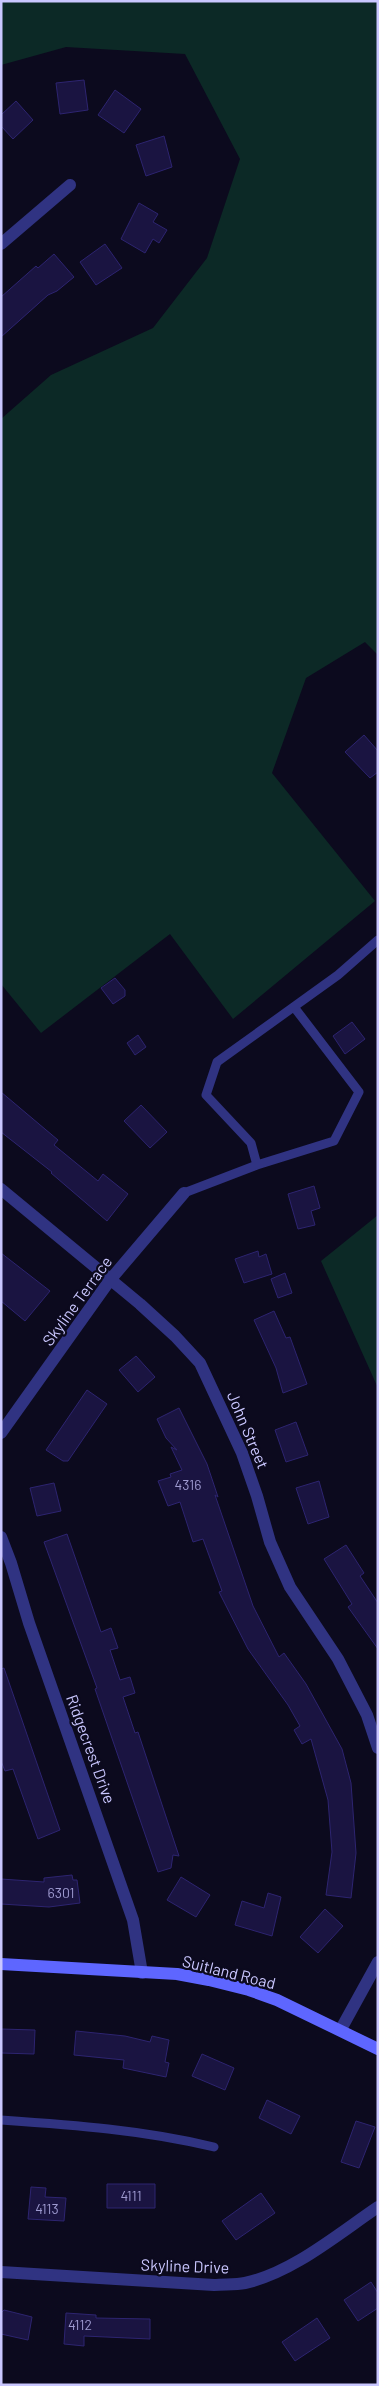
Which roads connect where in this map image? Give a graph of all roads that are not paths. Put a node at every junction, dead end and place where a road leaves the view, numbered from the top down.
1 (70, 185) dead end
2 (1, 244) edge
3 (378, 940) edge
4 (294, 1007) junction
5 (257, 1165) junction
6 (1, 1189) edge
7 (184, 1193) joint
8 (110, 1280) junction
9 (1, 1433) edge
10 (1, 1537) edge
11 (378, 1748) edge
12 (378, 1962) edge
13 (1, 1964) edge
14 (142, 1973) junction
15 (340, 2030) junction
16 (378, 2049) edge
17 (1, 2120) edge
18 (214, 2147) dead end
19 (378, 2207) edge
20 (1, 2272) edge

1 - 2 street
3 - 4 lane
4 - 5 lane
4 - 5 lane
5 - 7 lane
6 - 8 street, John Street
7 - 8 street, Skyline Terrace
8 - 9 street, Skyline Terrace
8 - 11 street, John Street
10 - 14 street, Ridgecrest Drive
12 - 15 street
13 - 14 main road, Suitland Road
14 - 15 main road, Suitland Road
15 - 16 main road, Suitland Road
17 - 18 lane
19 - 20 street, Skyline Drive

